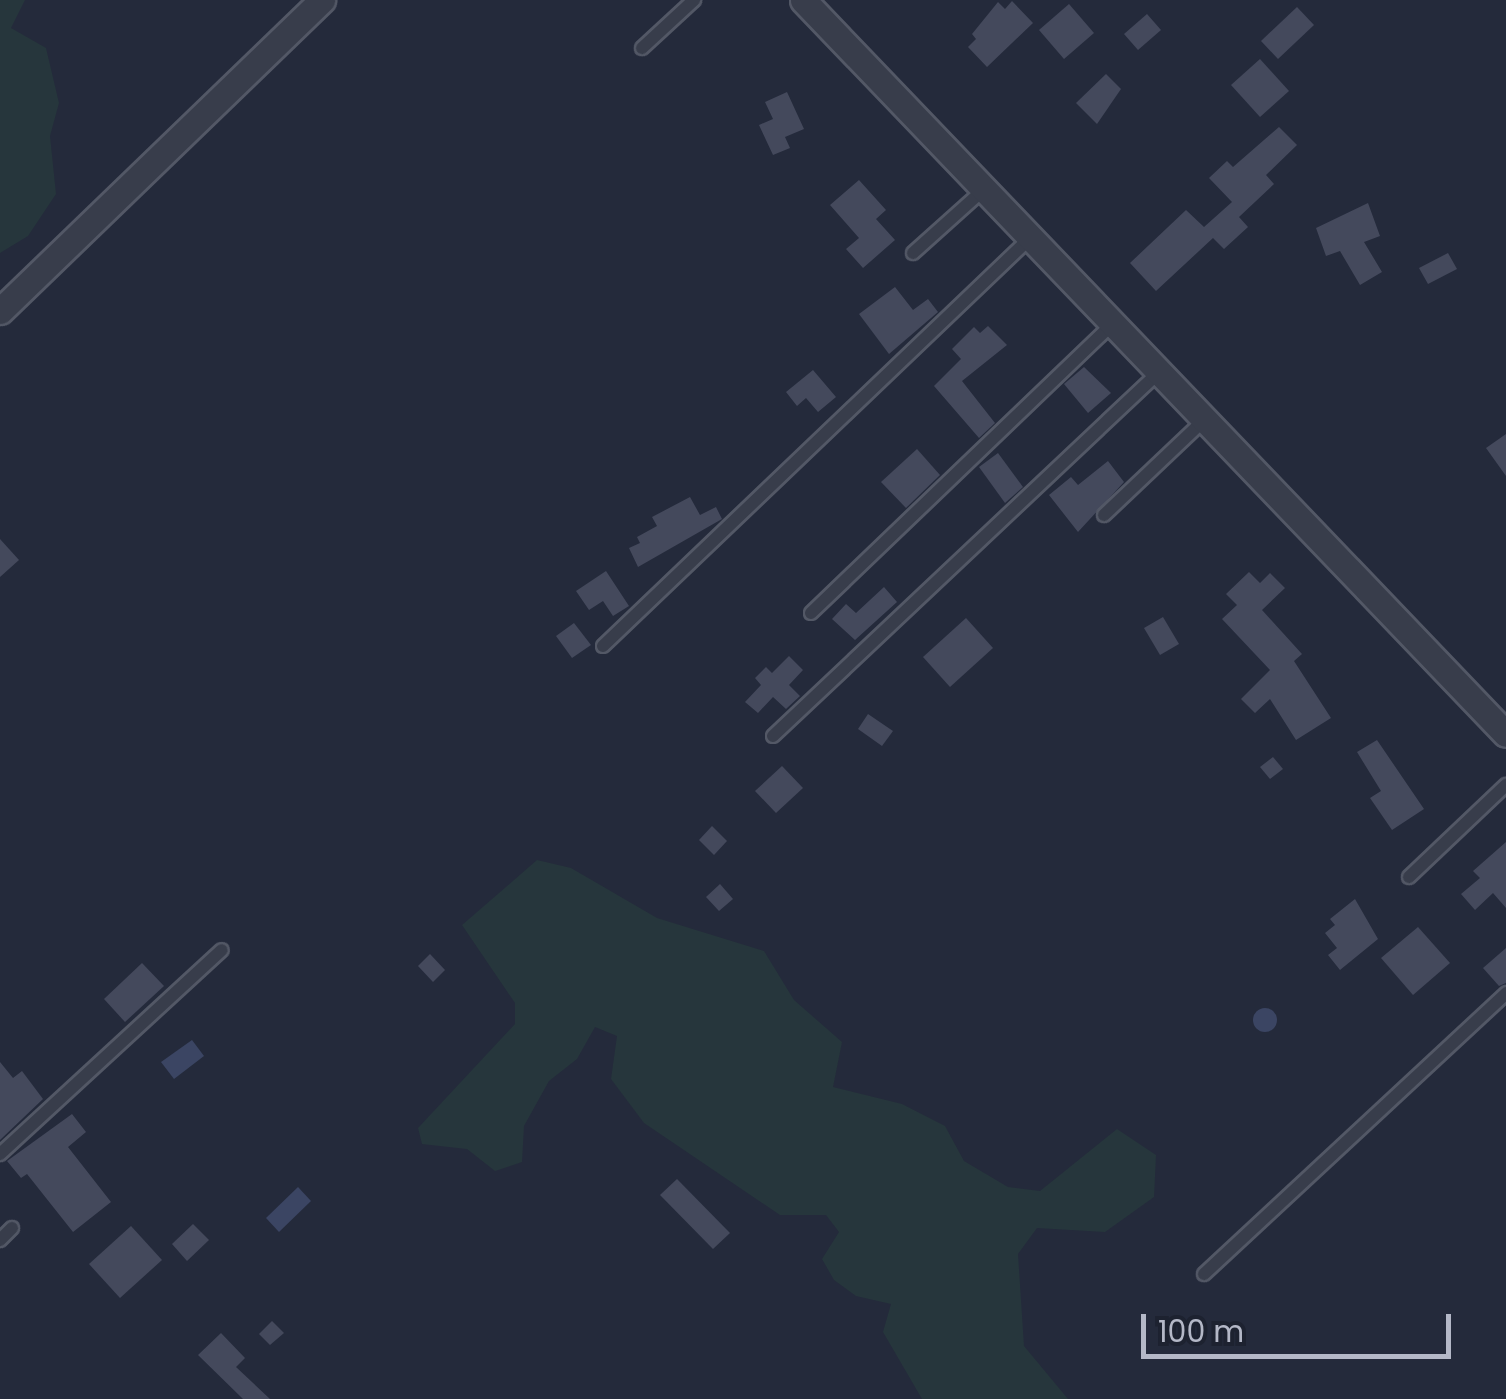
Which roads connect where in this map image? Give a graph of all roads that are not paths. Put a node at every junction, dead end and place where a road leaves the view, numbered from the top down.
1 (322, 0) edge
2 (694, 0) edge
3 (804, 0) edge
4 (642, 48) dead end
5 (982, 190) junction
6 (1029, 239) junction
7 (913, 253) dead end
8 (0, 311) edge
9 (1112, 324) junction
10 (1158, 374) junction
11 (1204, 421) junction
12 (1104, 515) dead end
13 (811, 614) dead end
14 (603, 646) dead end
15 (1506, 734) edge
16 (772, 736) dead end
17 (1506, 785) edge
18 (1409, 877) dead end
19 (222, 950) dead end
20 (1506, 994) edge
21 (0, 1154) edge
22 (12, 1228) dead end
23 (0, 1240) edge
24 (1204, 1274) dead end

1 - 8 street
2 - 4 lane
3 - 5 street
5 - 6 street
5 - 7 lane
6 - 9 street
6 - 14 lane
9 - 10 street
9 - 13 lane
10 - 11 street
10 - 16 lane
11 - 12 lane
11 - 15 street
17 - 18 lane
19 - 21 lane
20 - 24 lane
22 - 23 lane

